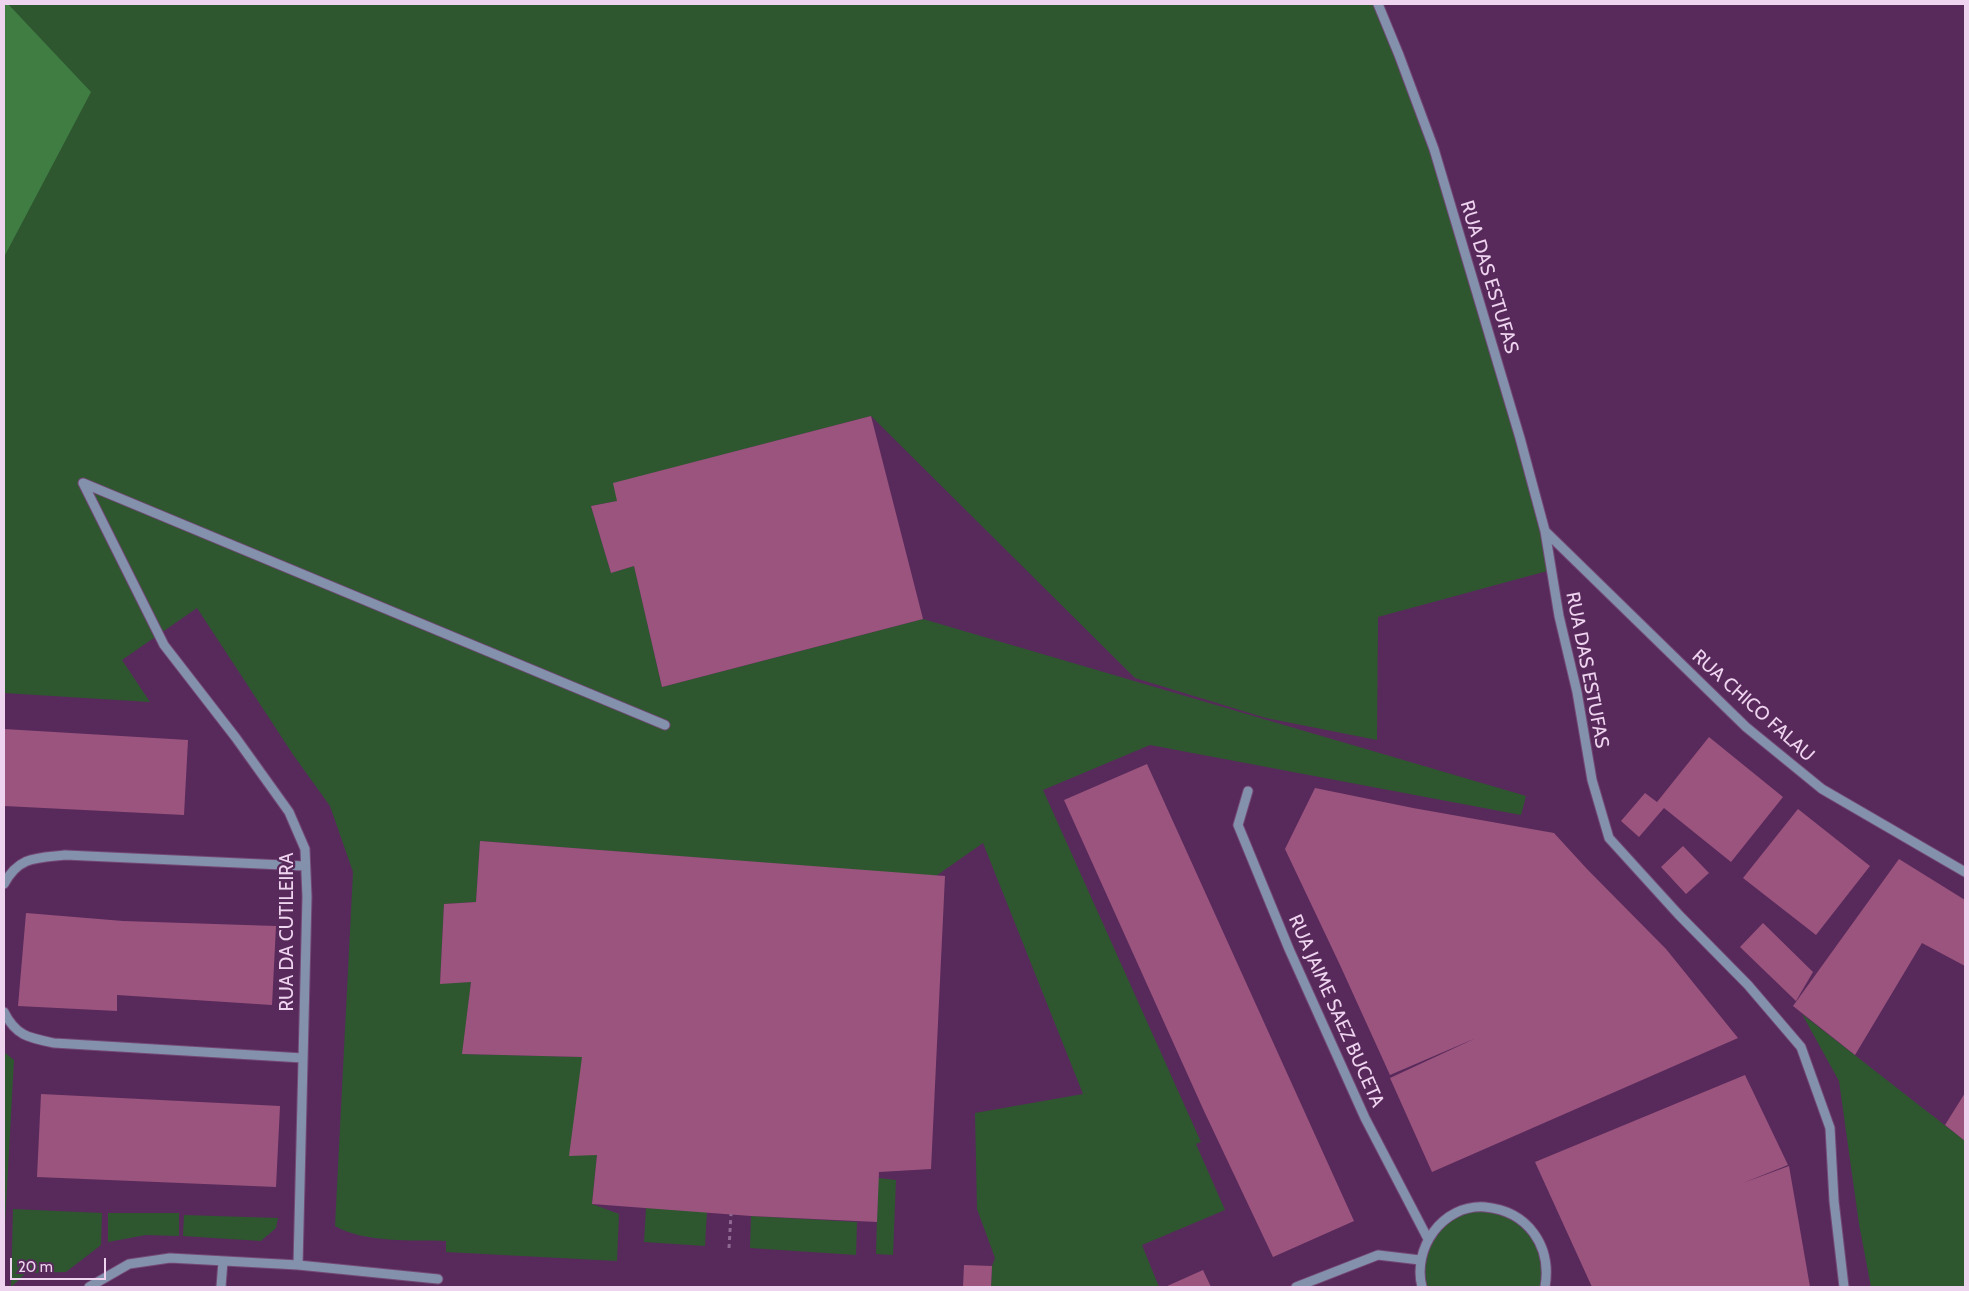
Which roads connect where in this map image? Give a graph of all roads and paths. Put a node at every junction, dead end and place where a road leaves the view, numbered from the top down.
1 (1378, 4) edge
2 (1545, 531) junction
3 (665, 725) dead end
4 (1248, 791) dead end
5 (305, 866) junction
6 (1965, 872) edge
7 (4, 884) edge
8 (4, 1012) edge
9 (303, 1058) junction
10 (731, 1214) dead end
11 (1428, 1239) junction
12 (729, 1248) dead end
13 (1420, 1260) junction
14 (223, 1261) junction
15 (298, 1265) junction
16 (438, 1278) dead end
17 (89, 1287) edge
18 (221, 1287) edge
19 (1296, 1287) edge
20 (1422, 1287) edge
21 (1546, 1287) edge
22 (1844, 1287) edge

1 - 2 street, RUA DAS ESTUFAS
2 - 6 street, RUA CHICO FALAU
2 - 22 street, RUA DAS ESTUFAS
3 - 5 street, RUA DA CUTILEIRA
4 - 11 street, RUA JAIME SAEZ BUCETA
5 - 7 street
5 - 9 street, RUA DA CUTILEIRA
8 - 9 street
9 - 15 street, RUA DA CUTILEIRA
10 - 12 path
11 - 13 street
11 - 21 street
13 - 19 street
13 - 20 street
14 - 15 street
14 - 17 street
14 - 18 street
15 - 16 street

